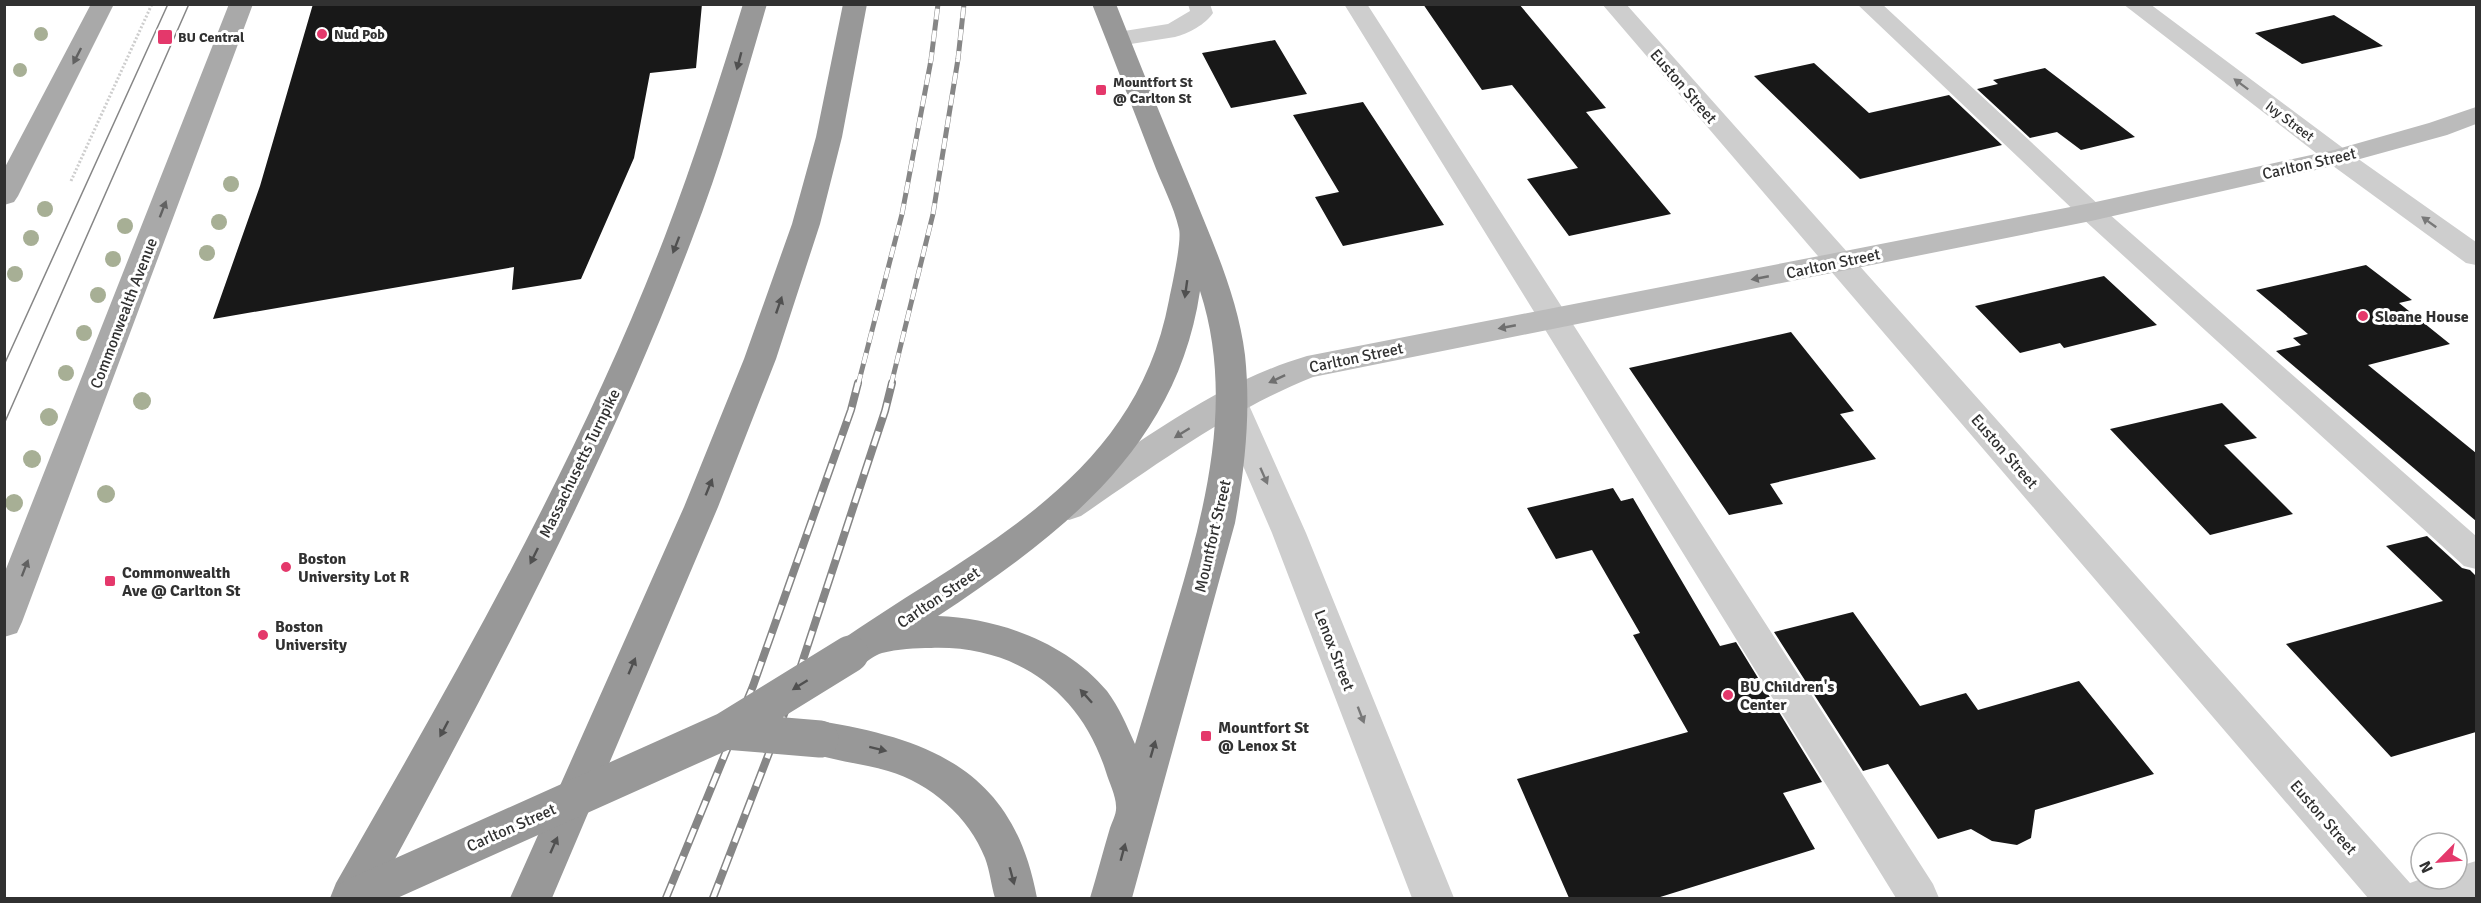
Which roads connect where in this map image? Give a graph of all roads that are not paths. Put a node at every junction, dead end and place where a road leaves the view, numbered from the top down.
1 (104, 4) edge
2 (241, 4) edge
3 (755, 4) edge
4 (855, 4) edge
5 (1104, 4) edge
6 (1199, 4) edge
7 (1355, 4) edge
8 (1613, 4) edge
9 (1868, 4) edge
10 (2134, 4) edge
11 (1118, 39) junction
12 (2476, 115) edge
13 (2338, 157) junction
14 (4, 196) edge
15 (2091, 212) junction
16 (1193, 231) junction
17 (2476, 256) edge
18 (1838, 261) junction
19 (1551, 318) junction
20 (1232, 403) junction
21 (1036, 528) junction
22 (2476, 556) edge
23 (4, 622) edge
24 (862, 646) junction
25 (725, 731) junction
26 (1136, 806) junction
27 (2476, 881) edge
28 (352, 898) edge
29 (531, 898) edge
30 (1016, 898) edge
31 (1111, 898) edge
32 (1433, 898) edge
33 (1919, 898) edge
34 (2395, 898) edge
35 (2425, 898) edge

1 -> 14 main road
23 -> 2 main road, Commonwealth Avenue
3 -> 28 highway, Massachusetts Turnpike
29 -> 4 highway
5 - 11 highway, Mountfort Street
6 - 11 lane
7 - 19 lane
8 - 18 street, Euston Street
9 - 15 lane
13 -> 10 street, Ivy Street
11 - 16 highway, Mountfort Street
12 - 13 main road, Carlton Street
13 - 15 main road, Carlton Street
17 -> 13 street, Ivy Street
15 - 18 main road, Carlton Street
15 - 22 lane
16 - 20 highway, Mountfort Street
16 -> 21 highway
18 -> 19 main road, Carlton Street
18 - 34 street, Euston Street
19 -> 20 main road, Carlton Street
19 - 33 lane
20 -> 21 main road, Carlton Street
26 -> 20 highway, Mountfort Street
20 -> 32 street, Lenox Street
21 - 24 highway, Carlton Street
24 -> 25 highway, Carlton Street, bridge
26 -> 24 highway
25 - 28 highway, Carlton Street, bridge
25 -> 30 highway, bridge
31 -> 26 highway, Mountfort Street
27 - 35 street

